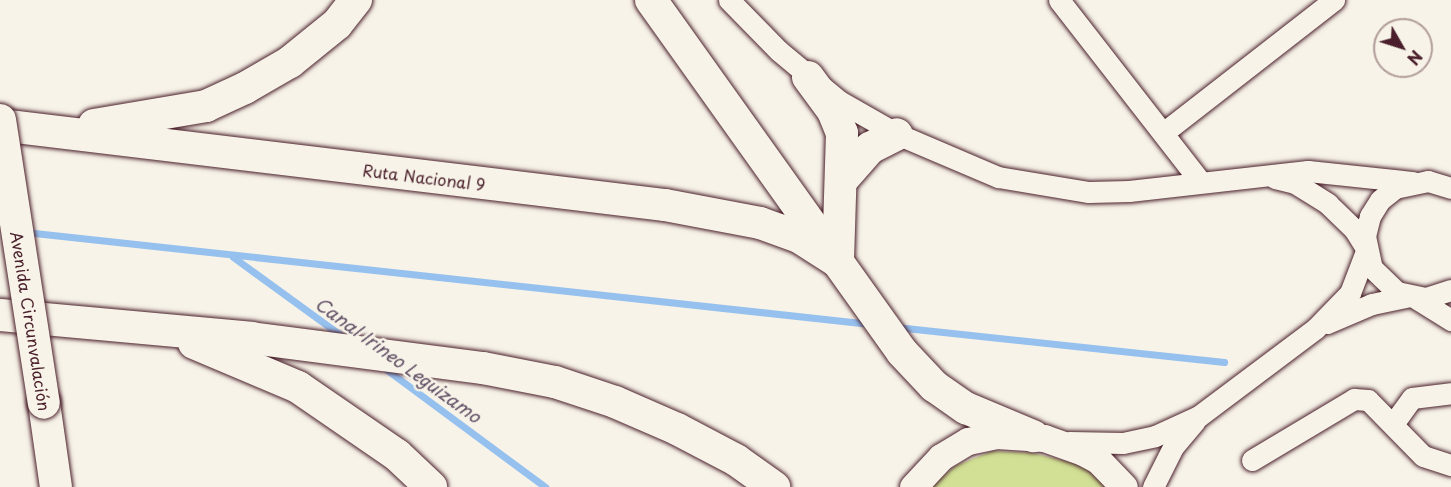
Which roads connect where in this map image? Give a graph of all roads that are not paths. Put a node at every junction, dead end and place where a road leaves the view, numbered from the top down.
1 (356, 0) edge
2 (651, 0) edge
3 (729, 0) edge
4 (1059, 0) edge
5 (1334, 0) edge
6 (808, 77) junction
7 (0, 120) edge
8 (0, 125) edge
9 (55, 131) junction
10 (1163, 133) junction
11 (897, 134) junction
12 (1257, 174) junction
13 (842, 180) junction
14 (1200, 181) junction
15 (1413, 182) junction
16 (1451, 188) edge
17 (1366, 250) junction
18 (838, 262) junction
19 (1451, 290) edge
20 (1412, 297) junction
21 (0, 315) edge
22 (1451, 320) edge
23 (1316, 328) junction
24 (163, 330) junction
25 (1451, 393) edge
26 (45, 416) junction
27 (1199, 416) junction
28 (1393, 424) junction
29 (1043, 438) junction
30 (1252, 460) dead end
31 (1451, 465) edge
32 (56, 487) edge
33 (67, 487) edge
34 (431, 487) edge
35 (774, 487) edge
36 (913, 487) edge
37 (1124, 487) edge
38 (1153, 487) edge

1 - 9 highway
2 - 18 highway
3 - 6 street
4 - 10 street
5 - 10 street
6 - 11 street
6 - 13 highway
7 - 26 highway, Avenida Circunvalación, bridge
8 - 9 highway, Ruta Nacional 9
9 - 18 highway, Ruta Nacional 9
10 - 14 street
11 - 13 highway
11 - 14 street
12 - 14 street
12 - 15 street
12 - 17 street
13 - 18 highway
15 - 16 street
15 - 17 street
17 - 20 street
17 - 23 street
18 - 29 highway
19 - 20 street
20 - 22 street
20 - 23 street
21 - 24 highway
23 - 27 street
24 - 34 highway
24 - 35 highway
25 - 28 street
26 - 32 highway, Avenida Circunvalación
26 - 33 highway
27 - 29 street
27 - 38 street
28 - 30 street
28 - 31 street
29 - 36 main road
29 - 37 main road

